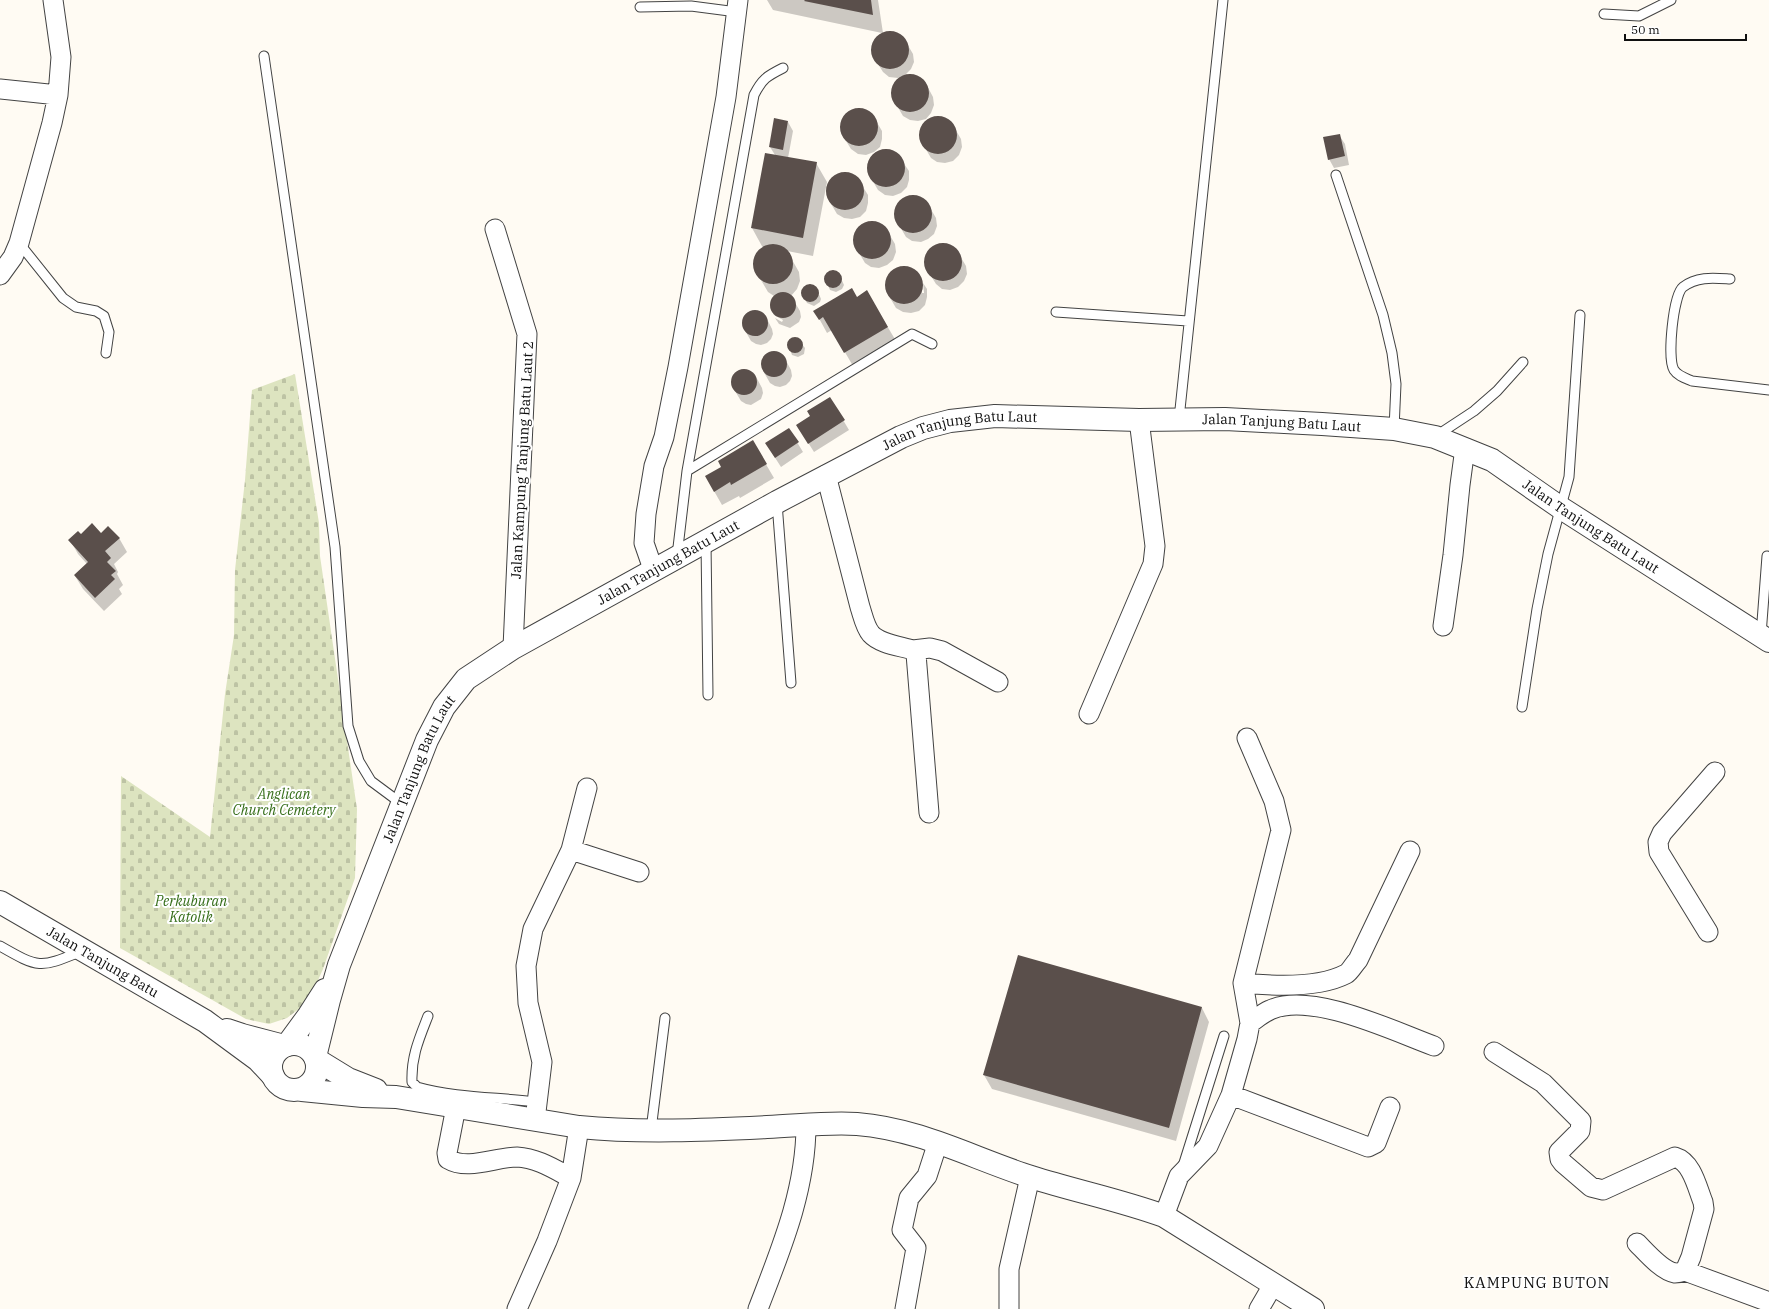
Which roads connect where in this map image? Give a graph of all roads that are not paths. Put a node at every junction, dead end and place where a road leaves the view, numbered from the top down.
1 (53, 0) edge
2 (1223, 0) edge
3 (1670, 0) edge
4 (737, 6) edge
5 (640, 7) dead end
6 (1604, 14) dead end
7 (264, 56) dead end
8 (783, 68) dead end
9 (0, 89) edge
10 (58, 95) junction
11 (1336, 175) dead end
12 (495, 229) dead end
13 (19, 244) junction
14 (0, 275) edge
15 (1730, 279) dead end
16 (1056, 312) dead end
17 (1580, 315) dead end
18 (1188, 321) junction
19 (932, 344) dead end
20 (106, 353) dead end
21 (1523, 362) dead end
22 (1769, 390) edge
23 (1179, 419) junction
24 (1139, 420) junction
25 (1394, 429) junction
26 (1435, 437) junction
27 (1465, 448) junction
28 (687, 471) junction
29 (826, 475) junction
30 (777, 502) junction
31 (1561, 508) junction
32 (706, 542) junction
33 (1768, 556) dead end
34 (677, 557) junction
35 (653, 569) junction
36 (1443, 626) dead end
37 (1765, 639) edge
38 (513, 648) junction
39 (913, 650) junction
40 (998, 682) dead end
41 (792, 683) dead end
42 (708, 695) dead end
43 (1522, 707) dead end
44 (1089, 714) dead end
45 (1246, 738) dead end
46 (1715, 772) dead end
47 (587, 788) dead end
48 (402, 804) junction
49 (929, 813) dead end
50 (571, 850) junction
51 (1410, 851) dead end
52 (639, 872) dead end
53 (0, 902) edge
54 (1708, 932) dead end
55 (0, 946) edge
56 (83, 951) junction
57 (339, 965) junction
58 (1243, 983) junction
59 (428, 1016) dead end
60 (666, 1018) dead end
61 (205, 1021) junction
62 (1250, 1023) junction
63 (1224, 1036) dead end
64 (286, 1046) junction
65 (1434, 1046) dead end
66 (1494, 1052) dead end
67 (316, 1059) junction
68 (273, 1076) junction
69 (302, 1090) junction
70 (1231, 1095) junction
71 (396, 1097) junction
72 (456, 1107) junction
73 (1390, 1107) dead end
74 (536, 1111) junction
75 (806, 1125) junction
76 (579, 1128) junction
77 (651, 1130) junction
78 (938, 1142) junction
79 (1030, 1176) junction
80 (1179, 1176) junction
81 (571, 1178) junction
82 (1164, 1216) junction
83 (1637, 1243) dead end
84 (1685, 1271) junction
85 (1273, 1285) junction
86 (1769, 1302) edge
87 (517, 1309) edge
88 (758, 1309) edge
89 (905, 1309) edge
90 (1009, 1309) edge
91 (1259, 1309) edge
92 (1314, 1309) edge

1 - 10 street
2 - 18 lane
3 - 6 lane
4 - 5 lane
4 - 35 street
7 - 48 lane
8 - 28 lane
9 - 10 street
10 - 13 street
11 - 25 lane
12 - 38 street, Jalan Kampung Tanjung Batu Laut 2
13 - 14 street
13 - 20 lane
15 - 22 lane
16 - 18 lane
17 - 31 lane
18 - 23 lane
19 - 28 lane
21 - 26 lane
23 - 24 street, Jalan Tanjung Batu Laut
23 - 25 street, Jalan Tanjung Batu Laut
24 - 29 street, Jalan Tanjung Batu Laut
24 - 44 street
25 - 26 street, Jalan Tanjung Batu Laut
26 - 27 street, Jalan Tanjung Batu Laut
27 - 31 street, Jalan Tanjung Batu Laut
27 - 36 street
28 - 34 lane
29 - 30 street, Jalan Tanjung Batu Laut
29 - 39 street
30 - 32 street, Jalan Tanjung Batu Laut
30 - 41 lane
31 - 37 street, Jalan Tanjung Batu Laut
31 - 43 lane
32 - 34 street, Jalan Tanjung Batu Laut
32 - 42 lane
33 - 37 lane
34 - 35 street, Jalan Tanjung Batu Laut
35 - 38 street, Jalan Tanjung Batu Laut
38 - 48 street, Jalan Tanjung Batu Laut
39 - 40 street
39 - 49 street
45 - 58 street
46 - 54 street
47 - 50 street
48 - 57 street, Jalan Tanjung Batu Laut
50 - 52 street
50 - 74 street
51 - 58 street
53 - 56 street, Jalan Tanjung Batu
55 - 56 lane
56 - 61 street, Jalan Tanjung Batu
57 - 64 street, Jalan Tanjung Batu Laut
57 - 67 street, Jalan Tanjung Batu Laut
58 - 62 street
59 - 74 lane
60 - 77 lane
61 - 64 street, Jalan Tanjung Batu
61 - 68 street, Jalan Tanjung Batu
62 - 65 street
62 - 70 street
63 - 80 lane
64 - 67 street
64 - 68 street
66 - 84 street
67 - 69 street
67 - 71 street
68 - 69 street
69 - 71 street
70 - 73 street
70 - 80 street
71 - 72 street
72 - 74 street
72 - 81 street
74 - 76 street
75 - 77 street
75 - 78 street
75 - 88 street
76 - 77 street
76 - 81 street
78 - 79 street
78 - 89 street
79 - 82 street
79 - 90 street
80 - 82 street
81 - 87 street
82 - 85 street
83 - 84 street
84 - 86 street
85 - 91 street
85 - 92 street

